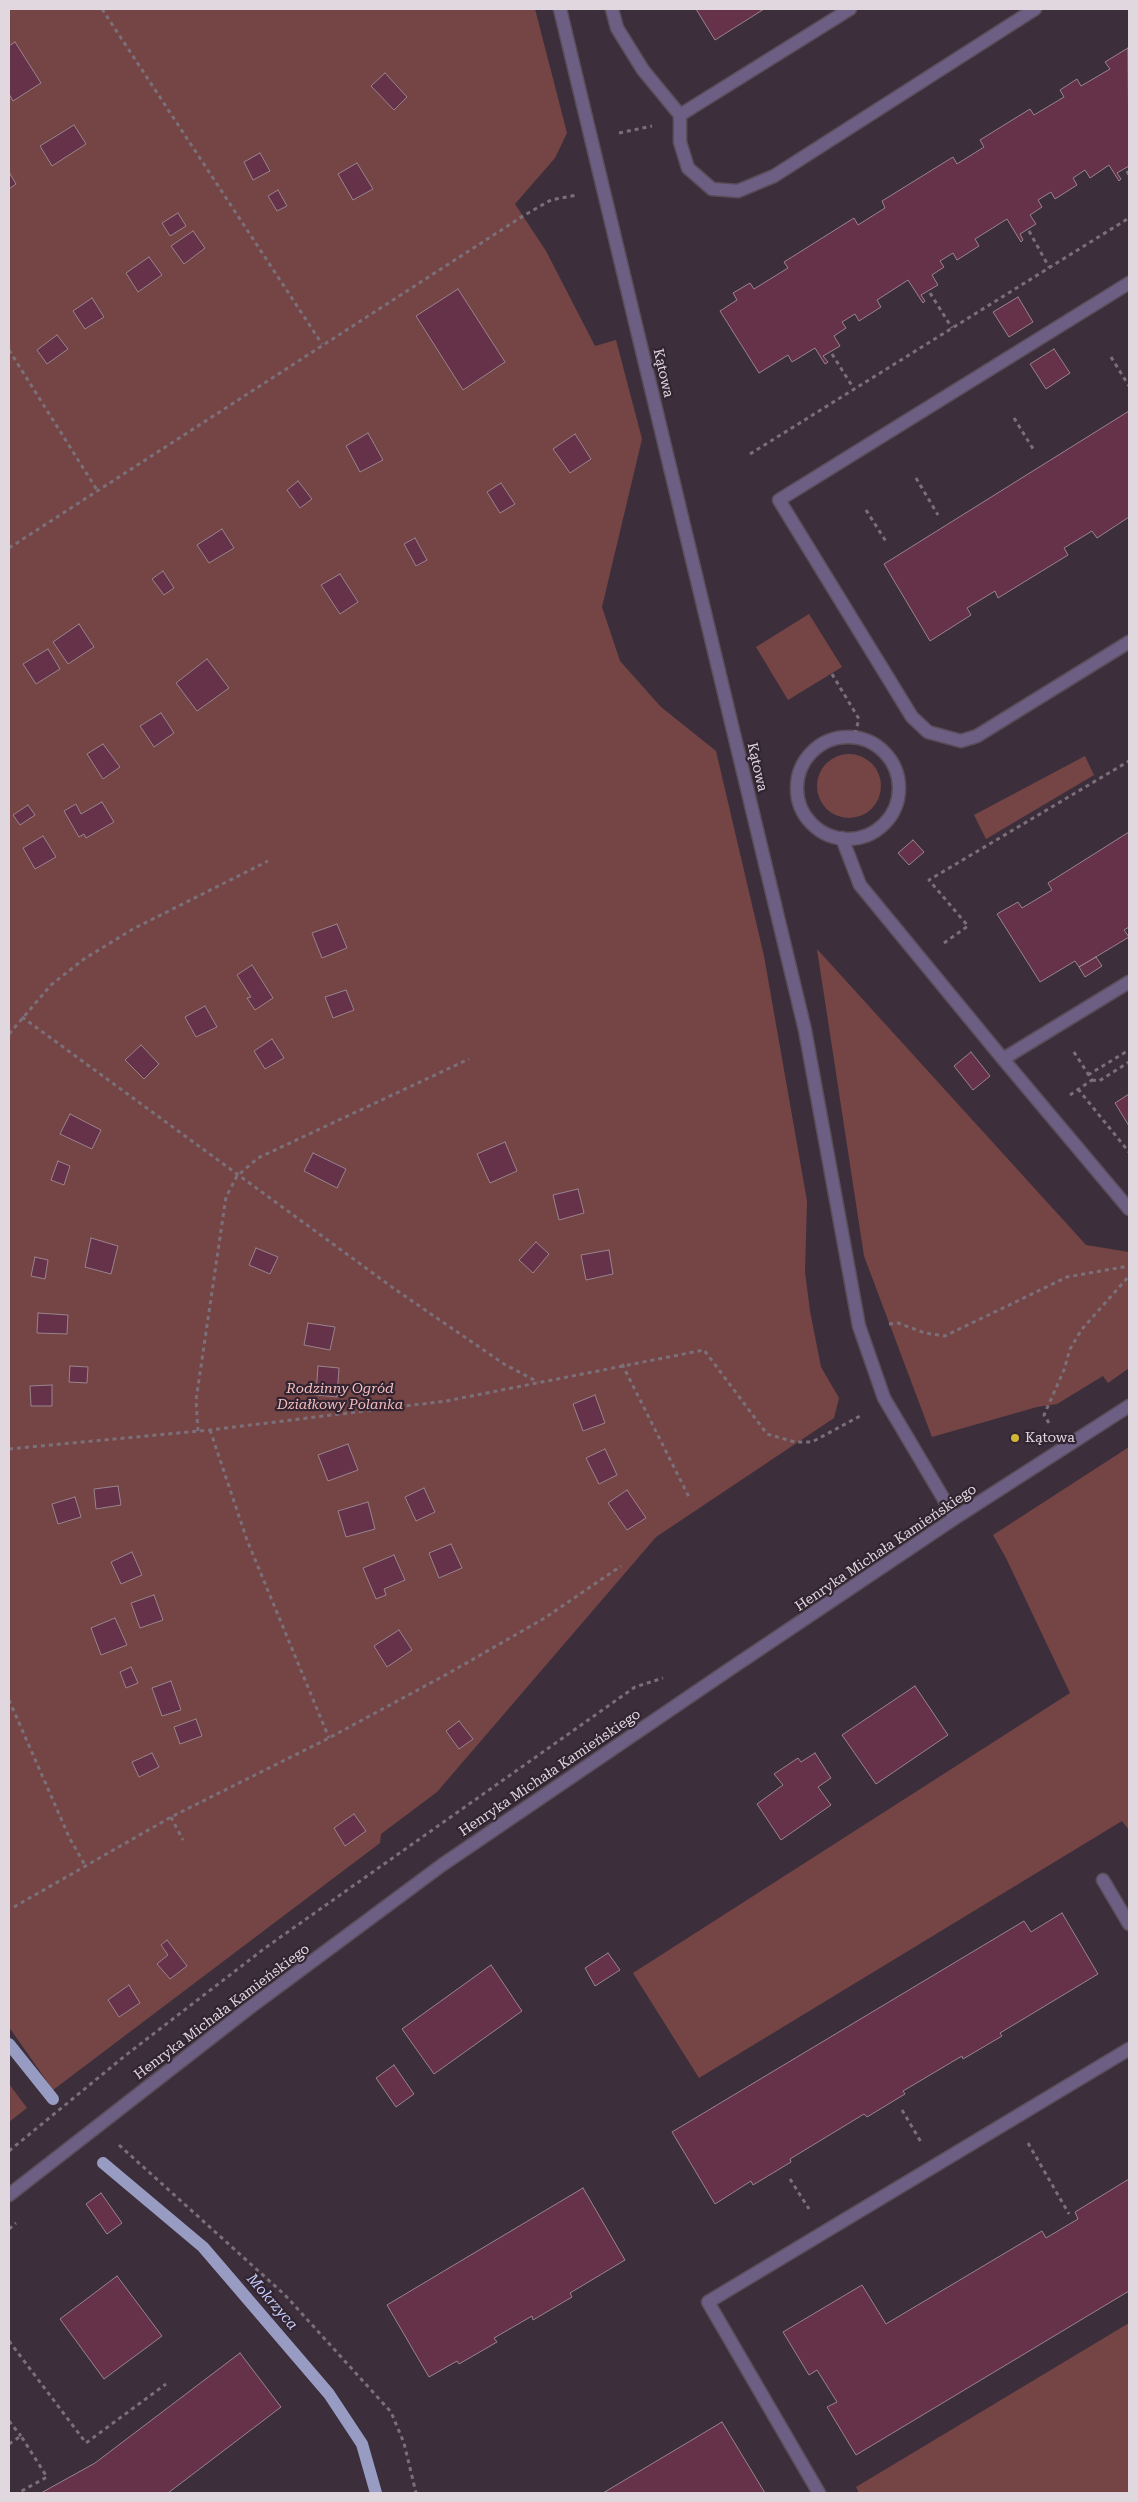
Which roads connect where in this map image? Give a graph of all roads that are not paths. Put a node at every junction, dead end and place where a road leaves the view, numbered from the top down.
1 (560, 9) edge
2 (612, 9) edge
3 (850, 9) edge
4 (1035, 9) edge
5 (680, 115) junction
6 (1129, 283) edge
7 (1129, 642) edge
8 (842, 838) junction
9 (1129, 982) edge
10 (1003, 1059) junction
11 (1129, 1209) edge
12 (1129, 1406) edge
13 (955, 1518) junction
14 (1103, 1880) dead end
15 (1129, 1924) edge
16 (1129, 2049) edge
17 (9, 2195) edge
18 (819, 2493) edge

1 - 13 street, Kątowa
2 - 5 street
3 - 5 street
4 - 5 street
6 - 7 street
8 - 8 street
8 - 10 street
9 - 10 street
10 - 11 street
12 - 13 street, Henryka Michała Kamieńskiego
13 - 17 street, Henryka Michała Kamieńskiego
14 - 15 street
16 - 18 street

